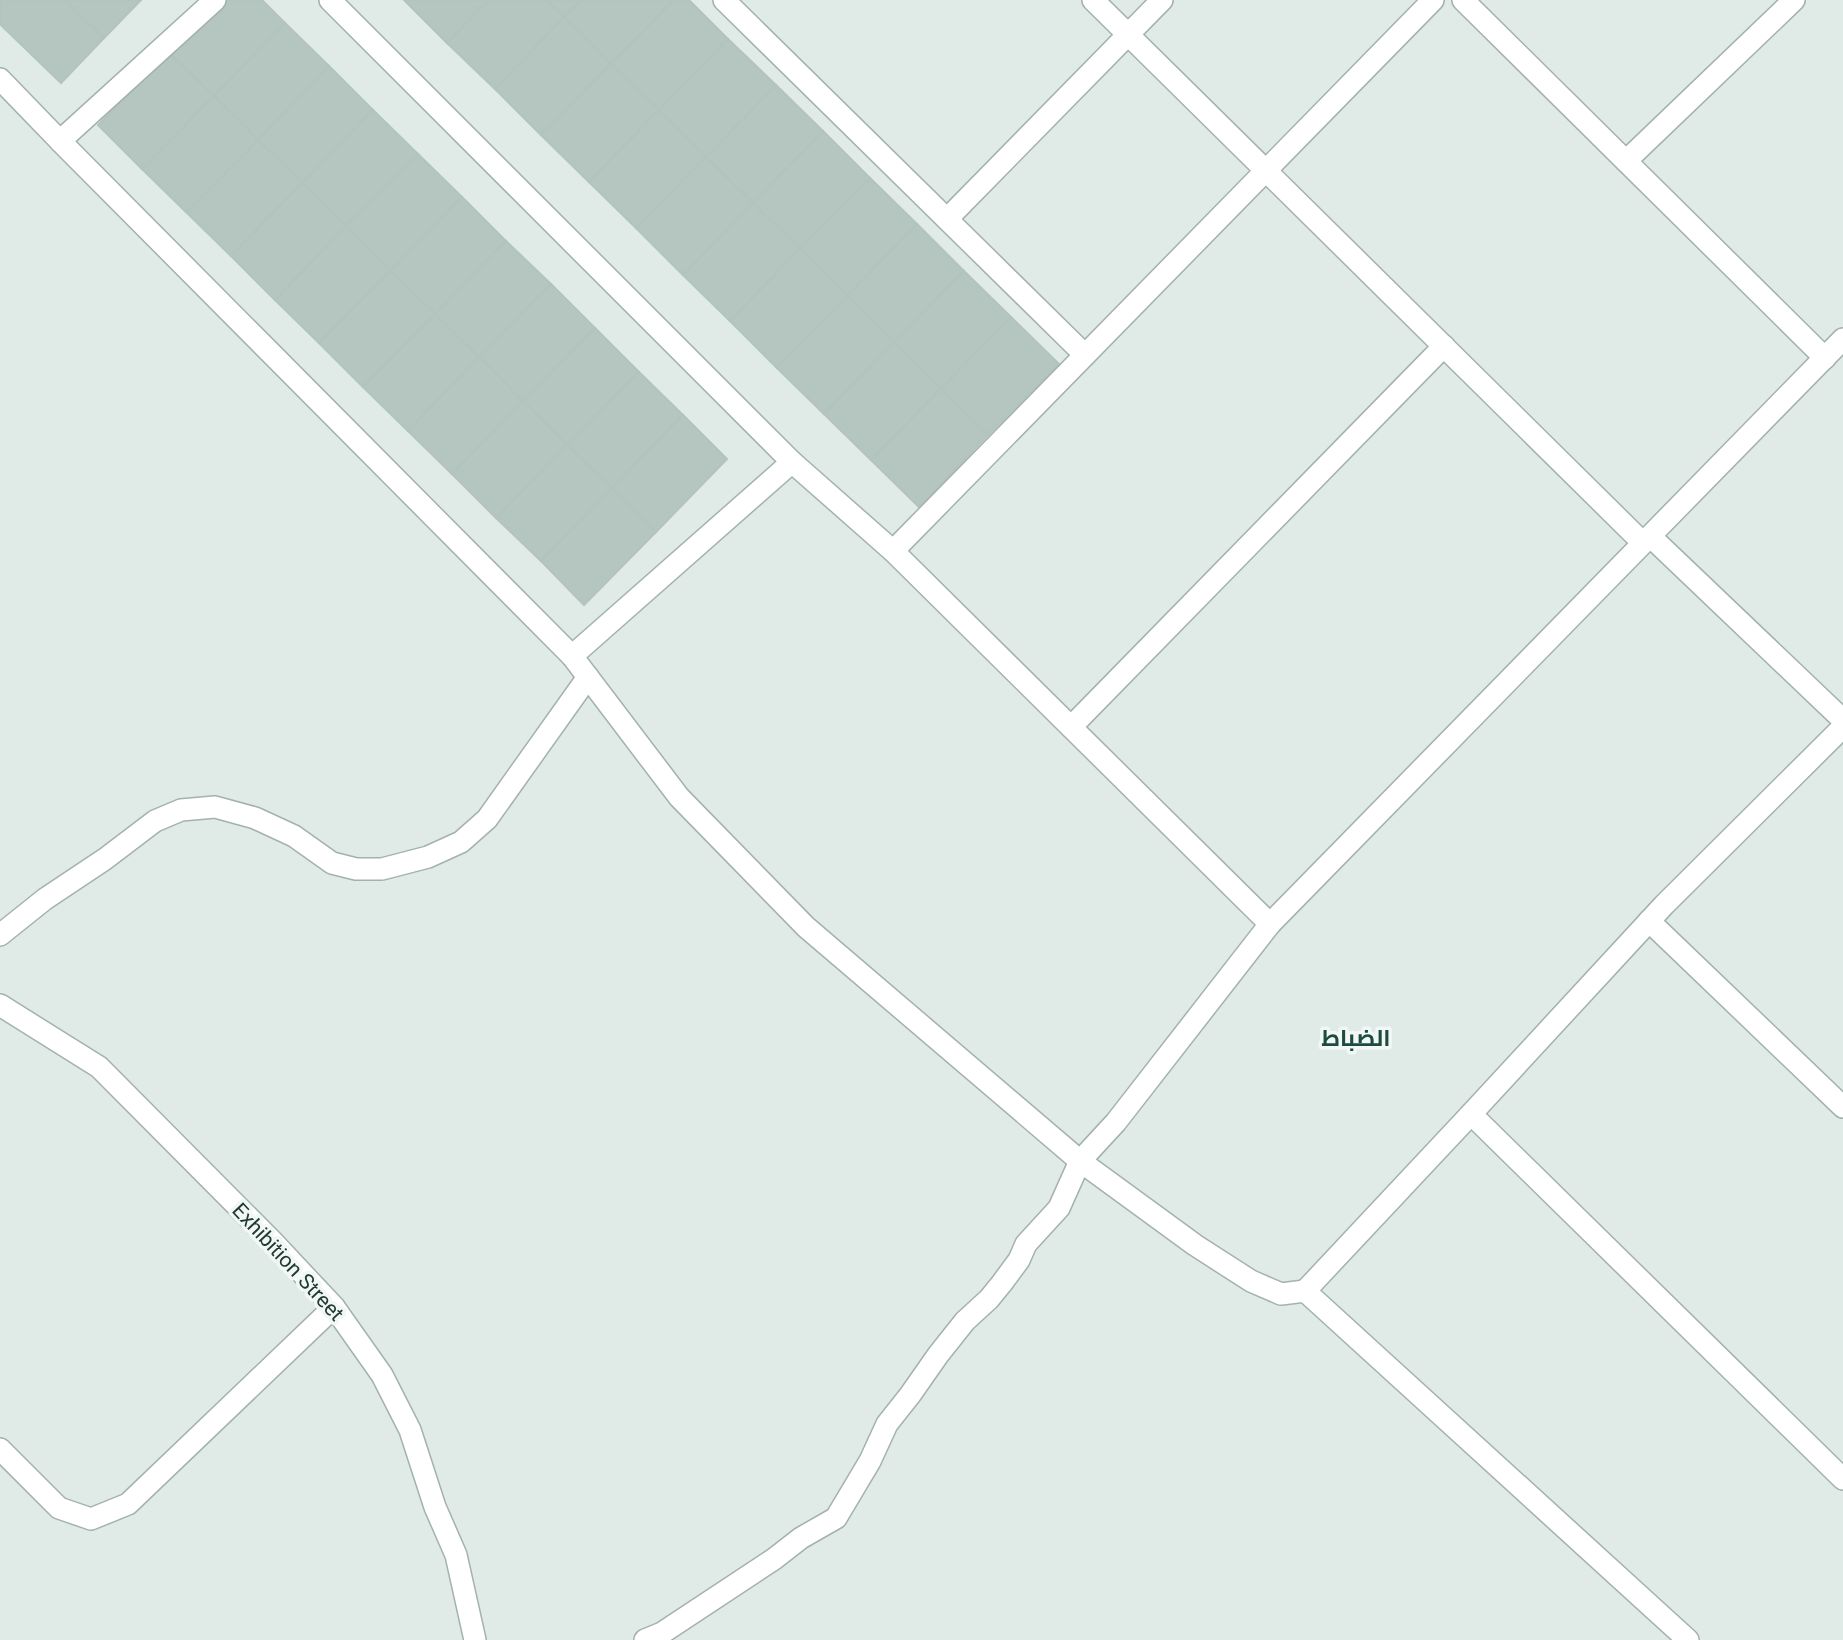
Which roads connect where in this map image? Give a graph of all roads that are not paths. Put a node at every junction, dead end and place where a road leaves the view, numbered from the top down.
1 (215, 0) edge
2 (330, 0) edge
3 (724, 0) edge
4 (1093, 0) edge
5 (1162, 0) edge
6 (1433, 0) edge
7 (1463, 0) edge
8 (1794, 0) edge
9 (1128, 34) junction
10 (0, 79) edge
11 (60, 141) junction
12 (1626, 161) junction
13 (1266, 170) junction
14 (947, 219) junction
15 (1843, 339) edge
16 (1444, 346) junction
17 (1085, 355) junction
18 (1825, 358) junction
19 (792, 462) junction
20 (1647, 539) junction
21 (892, 551) junction
22 (572, 656) junction
23 (587, 677) junction
24 (1071, 727) junction
25 (1842, 728) edge
26 (1649, 921) junction
27 (1270, 924) junction
28 (0, 935) edge
29 (0, 1005) edge
30 (1843, 1107) edge
31 (1471, 1114) junction
32 (1080, 1161) junction
33 (1305, 1291) junction
34 (334, 1307) junction
35 (0, 1449) edge
36 (1843, 1479) edge
37 (475, 1640) edge
38 (645, 1640) edge
39 (1688, 1640) edge

1 - 11 street
2 - 19 street
3 - 14 street
4 - 9 street
5 - 9 street
6 - 13 street
7 - 12 street
8 - 12 street
9 - 13 street
9 - 14 street
10 - 11 street
11 - 22 street
12 - 18 street
13 - 16 street
13 - 17 street
14 - 17 street
15 - 18 street
16 - 20 street
16 - 24 street
17 - 21 street
18 - 20 street
19 - 21 street
19 - 22 street
20 - 25 street
20 - 27 street
21 - 24 street
22 - 23 street
23 - 28 street
23 - 32 street
24 - 27 street
25 - 26 street
26 - 30 street
26 - 31 street
27 - 32 street
29 - 34 street, Exhibition Street
31 - 33 street
31 - 36 street
32 - 33 street
32 - 38 street
33 - 39 street
34 - 35 street
34 - 37 street, Exhibition Street

